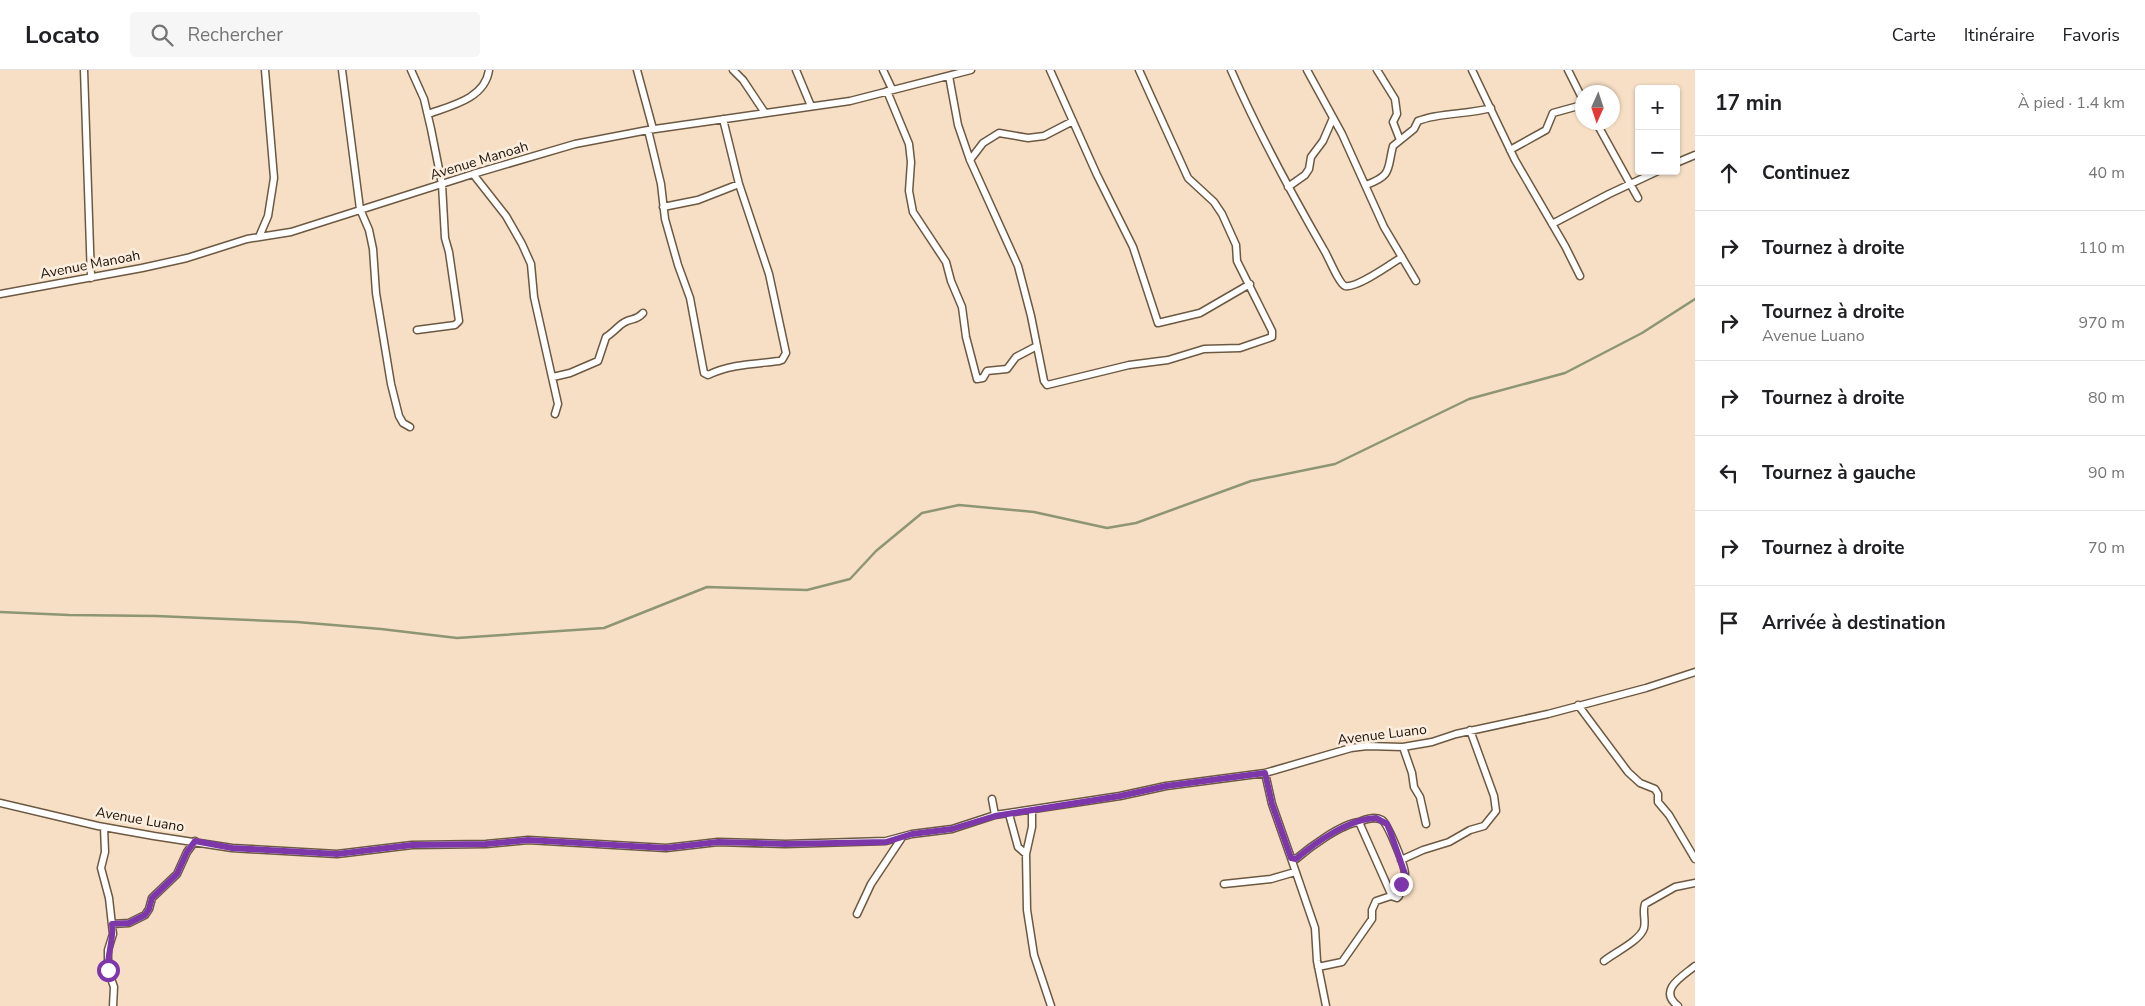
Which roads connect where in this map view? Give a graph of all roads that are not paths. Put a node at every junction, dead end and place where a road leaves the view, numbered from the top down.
1 (84, 70) edge
2 (265, 70) edge
3 (342, 70) edge
4 (411, 70) edge
5 (489, 70) edge
6 (637, 70) edge
7 (733, 70) edge
8 (796, 70) edge
9 (883, 70) edge
10 (970, 70) edge
11 (1050, 70) edge
12 (1139, 70) edge
13 (1230, 70) edge
14 (1306, 70) edge
15 (1377, 70) edge
16 (1472, 70) edge
17 (1568, 70) edge
18 (949, 76) junction
19 (1576, 85) edge
20 (890, 90) junction
21 (811, 106) junction
22 (1491, 108) junction
23 (1575, 108) edge
24 (765, 113) junction
25 (428, 114) junction
26 (1333, 118) junction
27 (724, 119) junction
28 (1073, 121) junction
29 (650, 130) junction
30 (1600, 130) edge
31 (1400, 140) junction
32 (1510, 150) junction
33 (1695, 155) edge
34 (970, 160) junction
35 (1680, 161) edge
36 (473, 174) junction
37 (1649, 175) edge
38 (442, 184) junction
39 (739, 184) junction
40 (1630, 184) junction
41 (1366, 185) junction
42 (1288, 187) junction
43 (1638, 198) dead end
44 (663, 207) junction
45 (360, 210) junction
46 (1552, 224) junction
47 (259, 237) junction
48 (1402, 257) junction
49 (1580, 276) dead end
50 (91, 278) junction
51 (1416, 281) dead end
52 (1250, 284) junction
53 (0, 294) edge
54 (642, 313) dead end
55 (417, 330) dead end
56 (1037, 346) junction
57 (553, 377) junction
58 (555, 414) dead end
59 (410, 427) dead end
60 (1695, 672) edge
61 (1578, 705) junction
62 (1470, 730) junction
63 (1403, 747) junction
64 (1265, 773) junction
65 (992, 799) dead end
66 (0, 803) edge
67 (1032, 810) junction
68 (1009, 814) junction
69 (995, 816) junction
70 (1359, 822) junction
71 (1426, 824) dead end
72 (104, 827) junction
73 (901, 838) junction
74 (195, 841) junction
75 (1026, 854) junction
76 (1291, 858) junction
77 (1695, 858) edge
78 (1401, 860) junction
79 (1295, 872) junction
80 (1695, 883) edge
81 (1224, 884) dead end
82 (1391, 896) junction
83 (857, 914) dead end
84 (112, 924) junction
85 (1604, 961) dead end
86 (1695, 966) edge
87 (1318, 967) junction
88 (113, 1006) edge
89 (1051, 1006) edge
90 (1326, 1006) edge
91 (1678, 1006) edge

1 - 50 street
2 - 47 street
3 - 45 street
4 - 25 street
5 - 25 street
6 - 29 street
7 - 24 street
8 - 21 street
9 - 20 street
10 - 18 street, Avenue Manoah
11 - 28 street
12 - 52 street
13 - 42 street
14 - 26 street
15 - 31 street
16 - 22 street
17 - 19 street
18 - 20 street, Avenue Manoah
18 - 34 street
20 - 21 street, Avenue Manoah
20 - 56 street
21 - 24 street, Avenue Manoah
22 - 31 street
22 - 32 street
23 - 32 street
24 - 27 street, Avenue Manoah
25 - 38 street
26 - 41 street
26 - 42 street
27 - 29 street, Avenue Manoah
27 - 39 street
28 - 34 street
28 - 52 street
29 - 36 street, Avenue Manoah
29 - 44 street
30 - 40 street
31 - 41 street
32 - 46 street
33 - 35 street
34 - 56 street
36 - 38 street, Avenue Manoah
36 - 57 street
37 - 40 street
38 - 45 street, Avenue Manoah
38 - 55 street
39 - 44 street
39 - 44 street
40 - 43 street
40 - 46 street
41 - 48 street
42 - 48 street
45 - 47 street, Avenue Manoah
45 - 59 street
46 - 49 street
47 - 50 street, Avenue Manoah
48 - 51 street
50 - 53 street, Avenue Manoah
52 - 56 street
54 - 57 street
57 - 58 street
60 - 61 street, Avenue Luano
61 - 62 street, Avenue Luano
61 - 77 street
62 - 63 street, Avenue Luano
62 - 78 street
63 - 64 street, Avenue Luano
63 - 71 street
64 - 67 street, Avenue Luano
64 - 76 street
65 - 69 street
66 - 72 street, Avenue Luano
67 - 68 street, Avenue Luano
67 - 75 street
68 - 69 street, Avenue Luano
68 - 75 street
69 - 73 street, Avenue Luano
70 - 76 street
70 - 78 street
70 - 82 street
72 - 74 street, Avenue Luano
72 - 84 street
73 - 74 street, Avenue Luano
73 - 83 street
74 - 84 street
75 - 89 street
76 - 79 street
78 - 82 street
79 - 81 street
79 - 87 street
80 - 85 street
82 - 87 street
84 - 88 street
86 - 91 street
87 - 90 street

